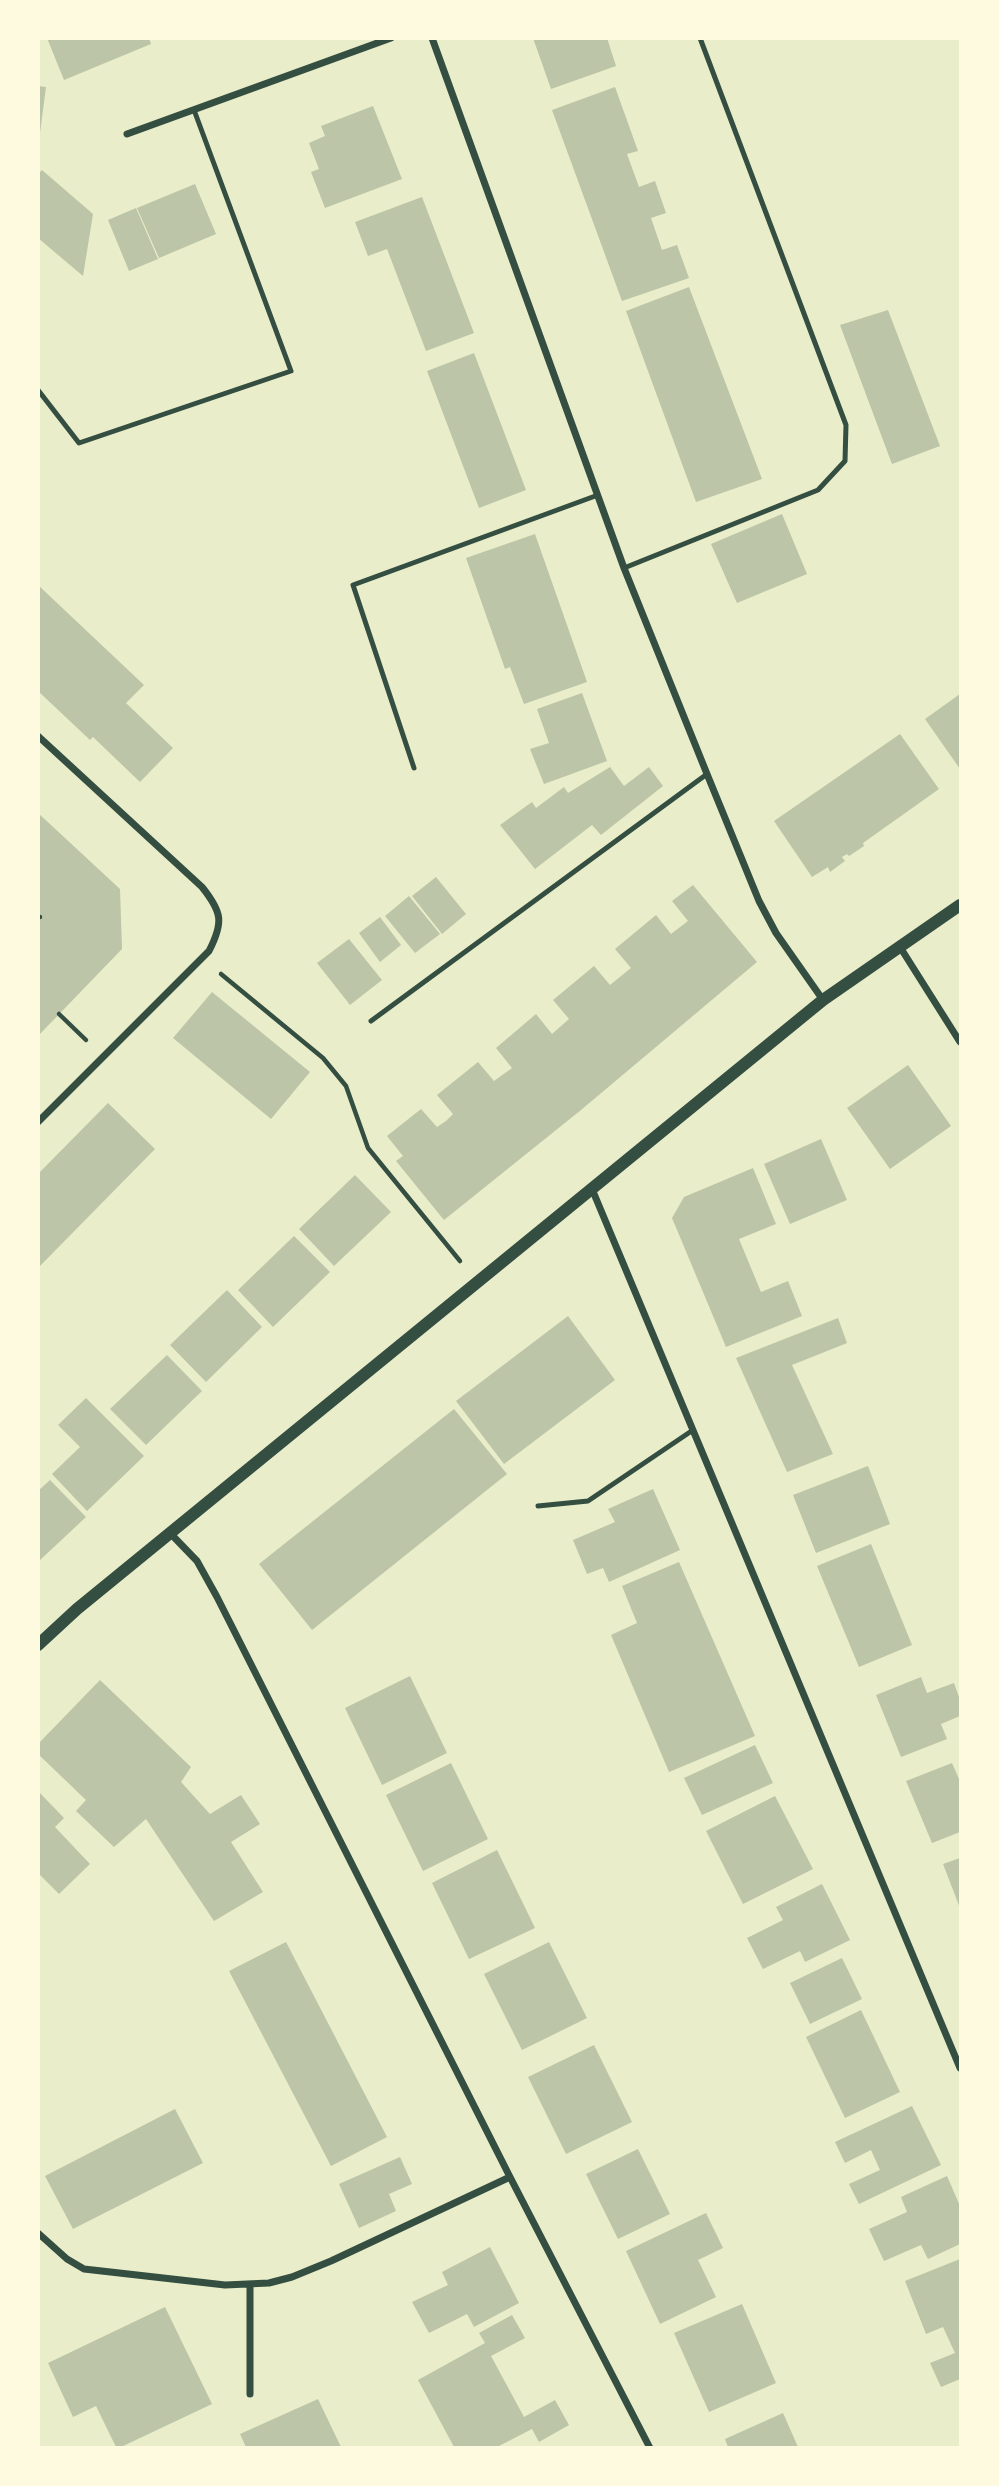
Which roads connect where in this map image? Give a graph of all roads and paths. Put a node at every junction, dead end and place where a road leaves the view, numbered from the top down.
1 (391, 38) edge
2 (432, 38) edge
3 (700, 38) edge
4 (194, 110) junction
5 (127, 134) dead end
6 (38, 390) edge
7 (598, 495) junction
8 (624, 568) junction
9 (38, 736) edge
10 (415, 768) dead end
11 (707, 774) junction
12 (961, 905) edge
13 (900, 947) junction
14 (201, 958) junction
15 (823, 1000) junction
16 (59, 1014) dead end
17 (371, 1021) dead end
18 (961, 1042) edge
19 (104, 1057) junction
20 (38, 1122) edge
21 (592, 1189) junction
22 (478, 1283) junction
23 (693, 1430) junction
24 (538, 1506) dead end
25 (170, 1532) junction
26 (38, 1645) edge
27 (961, 2068) edge
28 (510, 2177) junction
29 (38, 2234) edge
30 (250, 2285) junction
31 (250, 2394) dead end
32 (650, 2448) edge

1 - 4 street
2 - 7 street
3 - 8 lane
4 - 5 street
4 - 6 lane
7 - 8 street
7 - 10 lane
8 - 11 street
9 - 14 street
11 - 15 street
11 - 17 lane
12 - 13 street
13 - 15 street
13 - 18 street
14 - 19 street
14 - 22 path
15 - 21 street
16 - 19 path
19 - 20 street
21 - 22 street
21 - 23 street
22 - 25 street
23 - 24 lane
23 - 27 street
25 - 26 street
25 - 28 street
28 - 30 street
28 - 32 street
29 - 30 street
30 - 31 street

